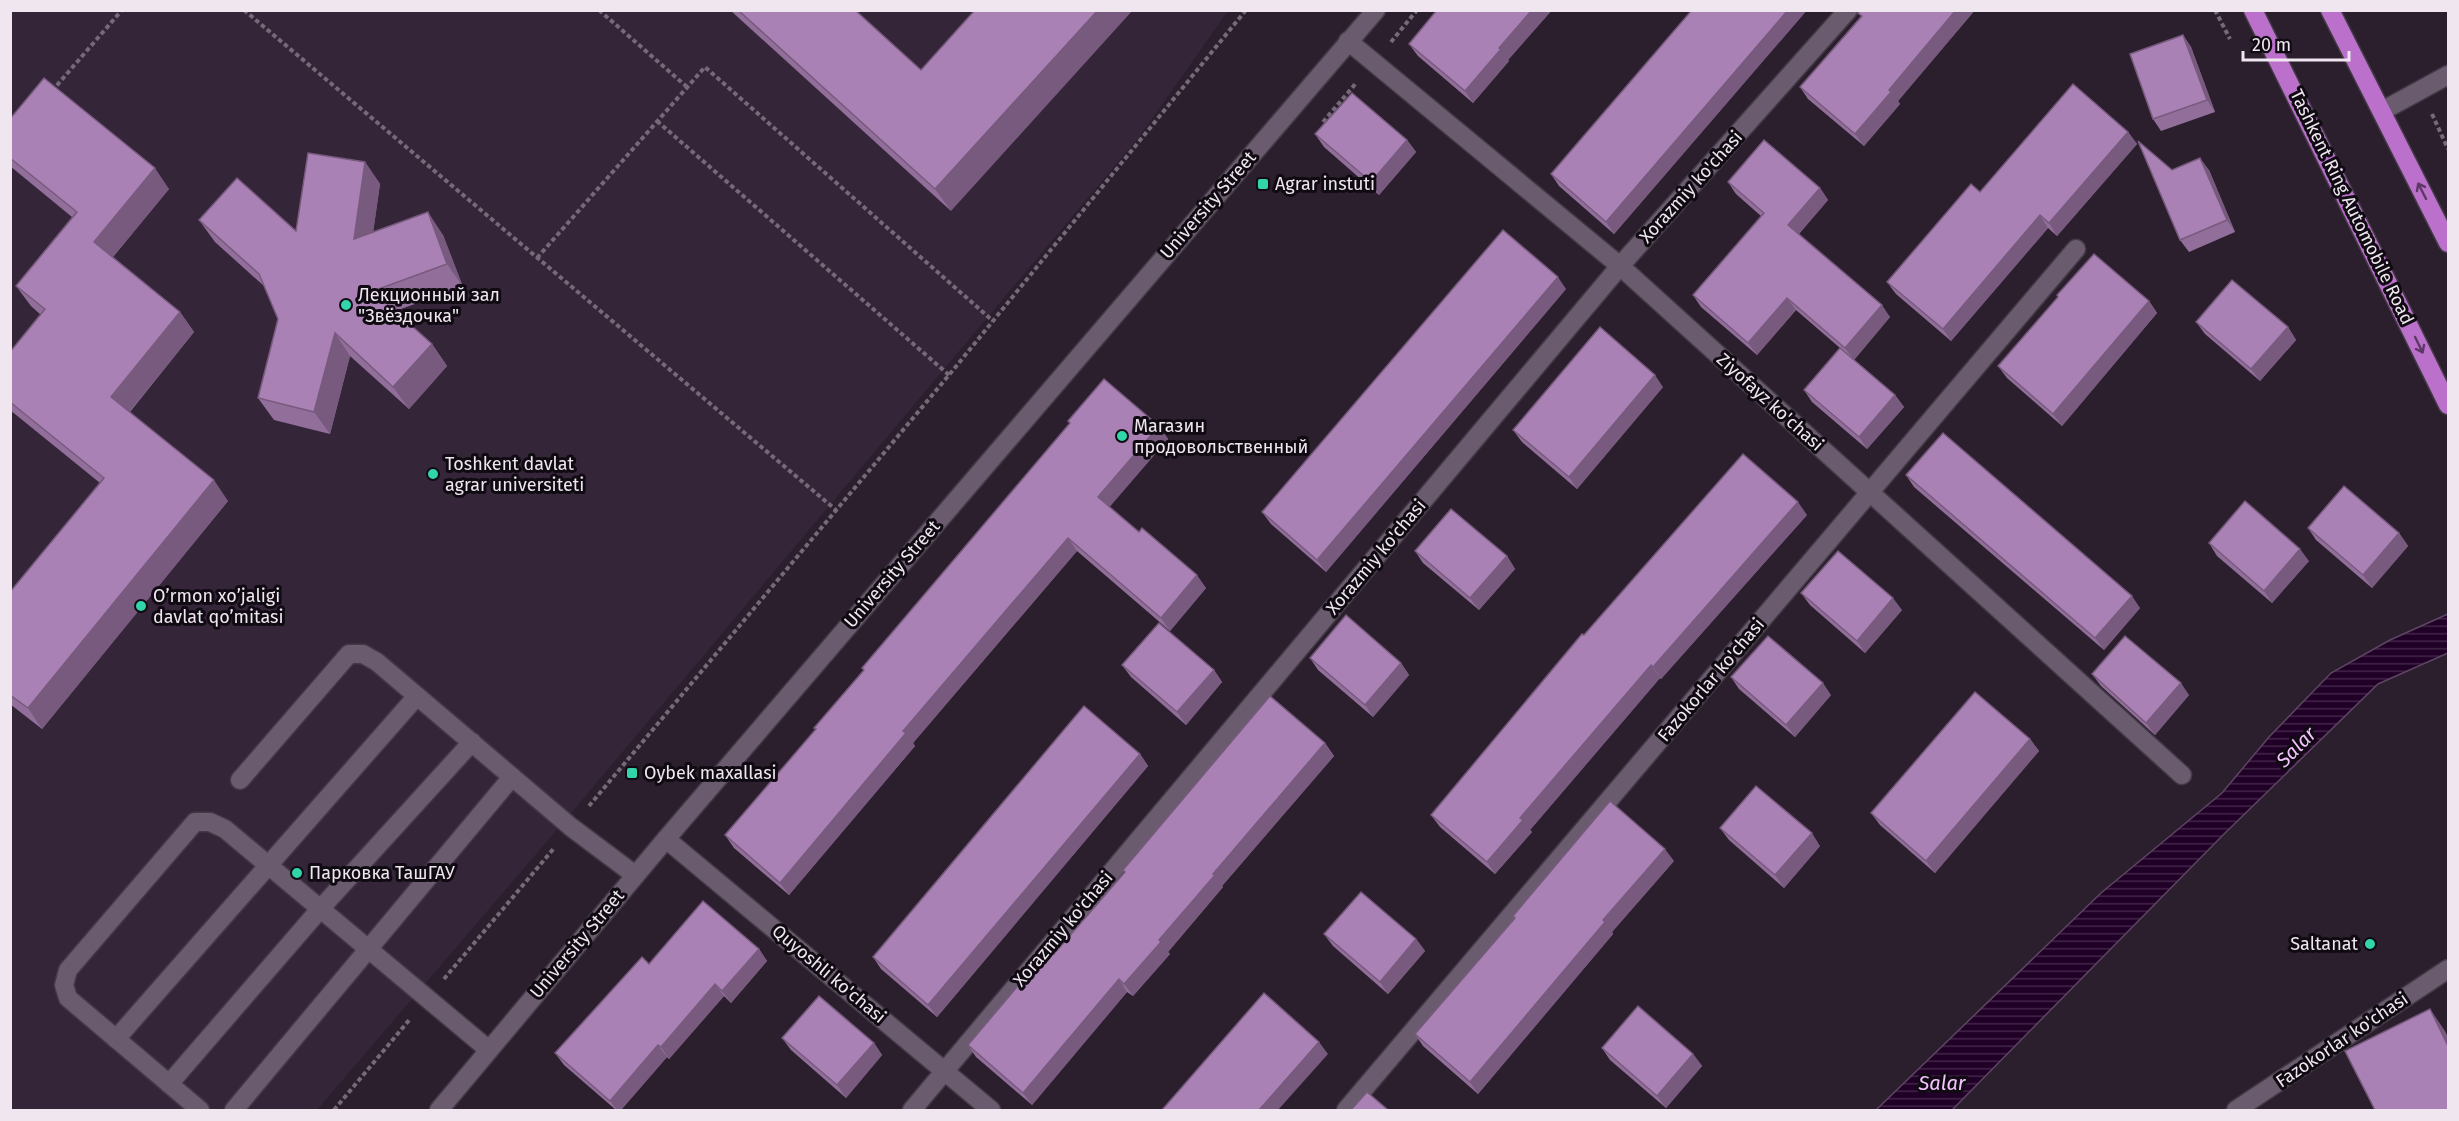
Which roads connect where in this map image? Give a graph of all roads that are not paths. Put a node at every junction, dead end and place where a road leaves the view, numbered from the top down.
1 (1369, 10) edge
2 (1376, 10) edge
3 (1848, 10) edge
4 (2253, 10) edge
5 (2330, 10) edge
6 (1348, 41) junction
7 (2448, 75) edge
8 (2382, 111) junction
9 (2448, 243) edge
10 (2076, 249) dead end
11 (1620, 266) junction
12 (2448, 405) edge
13 (1869, 492) junction
14 (417, 696) junction
15 (472, 742) junction
16 (2182, 775) dead end
17 (512, 777) junction
18 (240, 780) dead end
19 (666, 838) junction
20 (268, 865) junction
21 (635, 875) junction
22 (321, 908) junction
23 (370, 948) junction
24 (2448, 969) edge
25 (116, 1039) junction
26 (489, 1050) junction
27 (944, 1071) junction
28 (169, 1084) junction
29 (200, 1110) edge
30 (234, 1110) edge
31 (440, 1110) edge
32 (912, 1110) edge
33 (991, 1110) edge
34 (1346, 1110) edge
35 (2236, 1110) edge

1 - 6 street, University Street
2 - 6 street, University Street
3 - 11 street, Xorazmiy ko'chasi
4 -> 12 highway, Tashkent Ring Automobile Road
5 - 8 highway
6 - 11 street, Ziyofayz ko'chasi
6 - 19 street, University Street
7 - 8 street
9 -> 8 highway
10 - 13 street, Fazokorlar ko'chasi
11 - 13 street, Ziyofayz ko'chasi
11 - 27 street, Xorazmiy ko'chasi
13 - 16 street, Ziyofayz ko'chasi
13 - 34 street, Fazokorlar ko'chasi
14 - 15 street
14 - 18 street
14 - 20 street
15 - 17 street
15 - 22 street
17 - 21 street
17 - 23 street
19 - 21 street, University Street
19 - 27 street, Quyoshli ko'chasi
20 - 22 street
20 - 25 street
20 - 25 street
21 - 26 street, University Street
22 - 23 street
22 - 28 street
23 - 26 street
23 - 30 street
24 - 35 street, Fazokorlar ko'chasi
25 - 28 street
26 - 31 street, University Street
27 - 32 street, Xorazmiy ko'chasi
27 - 33 street, Quyoshli ko'chasi
28 - 29 street

